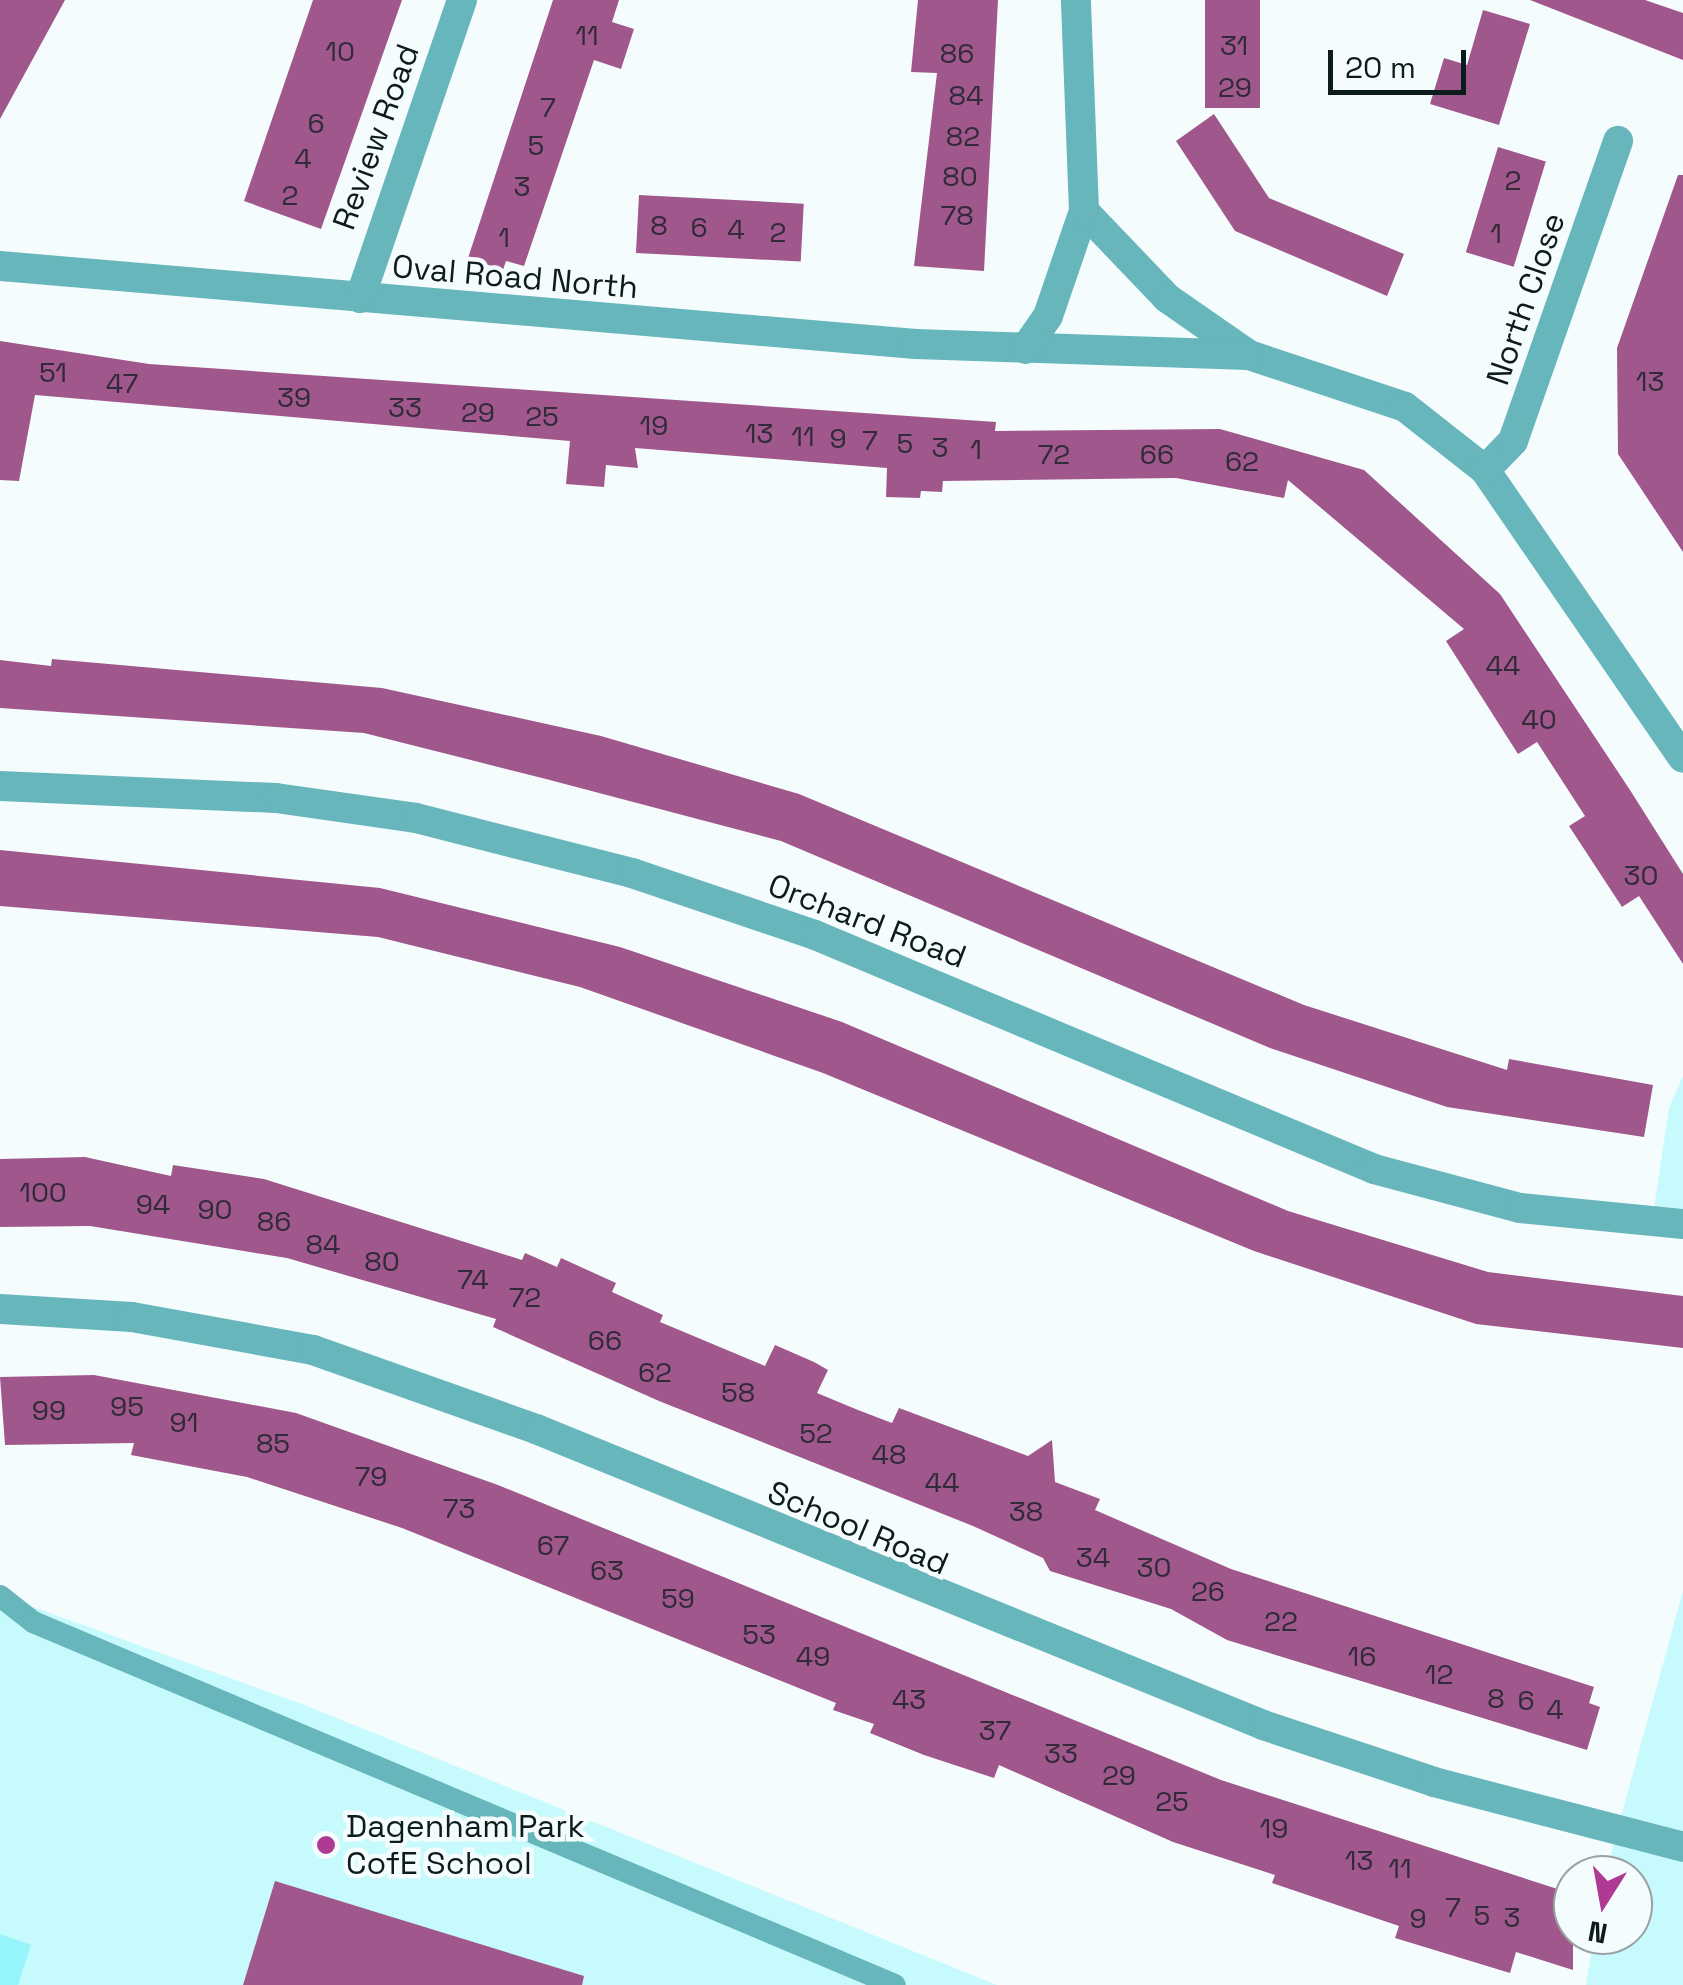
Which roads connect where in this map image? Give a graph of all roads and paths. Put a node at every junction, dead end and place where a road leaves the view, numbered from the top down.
1 (462, 0) edge
2 (1076, 0) edge
3 (1618, 142) dead end
4 (1084, 211) junction
5 (0, 266) edge
6 (360, 298) junction
7 (1025, 349) junction
8 (1249, 355) junction
9 (1485, 470) junction
10 (1683, 758) edge
11 (0, 786) edge
12 (1683, 1224) edge
13 (0, 1309) edge
14 (0, 1596) edge
15 (1683, 1847) edge
16 (894, 1985) edge

1 - 6 street, Review Road
2 - 4 street
3 - 9 street, North Close
4 - 7 street
4 - 8 street
5 - 6 street, Oval Road North
6 - 7 street, Oval Road North
7 - 8 street, Oval Road North
8 - 9 street
9 - 10 street
11 - 12 street, Orchard Road
13 - 15 street, School Road
14 - 16 lane

